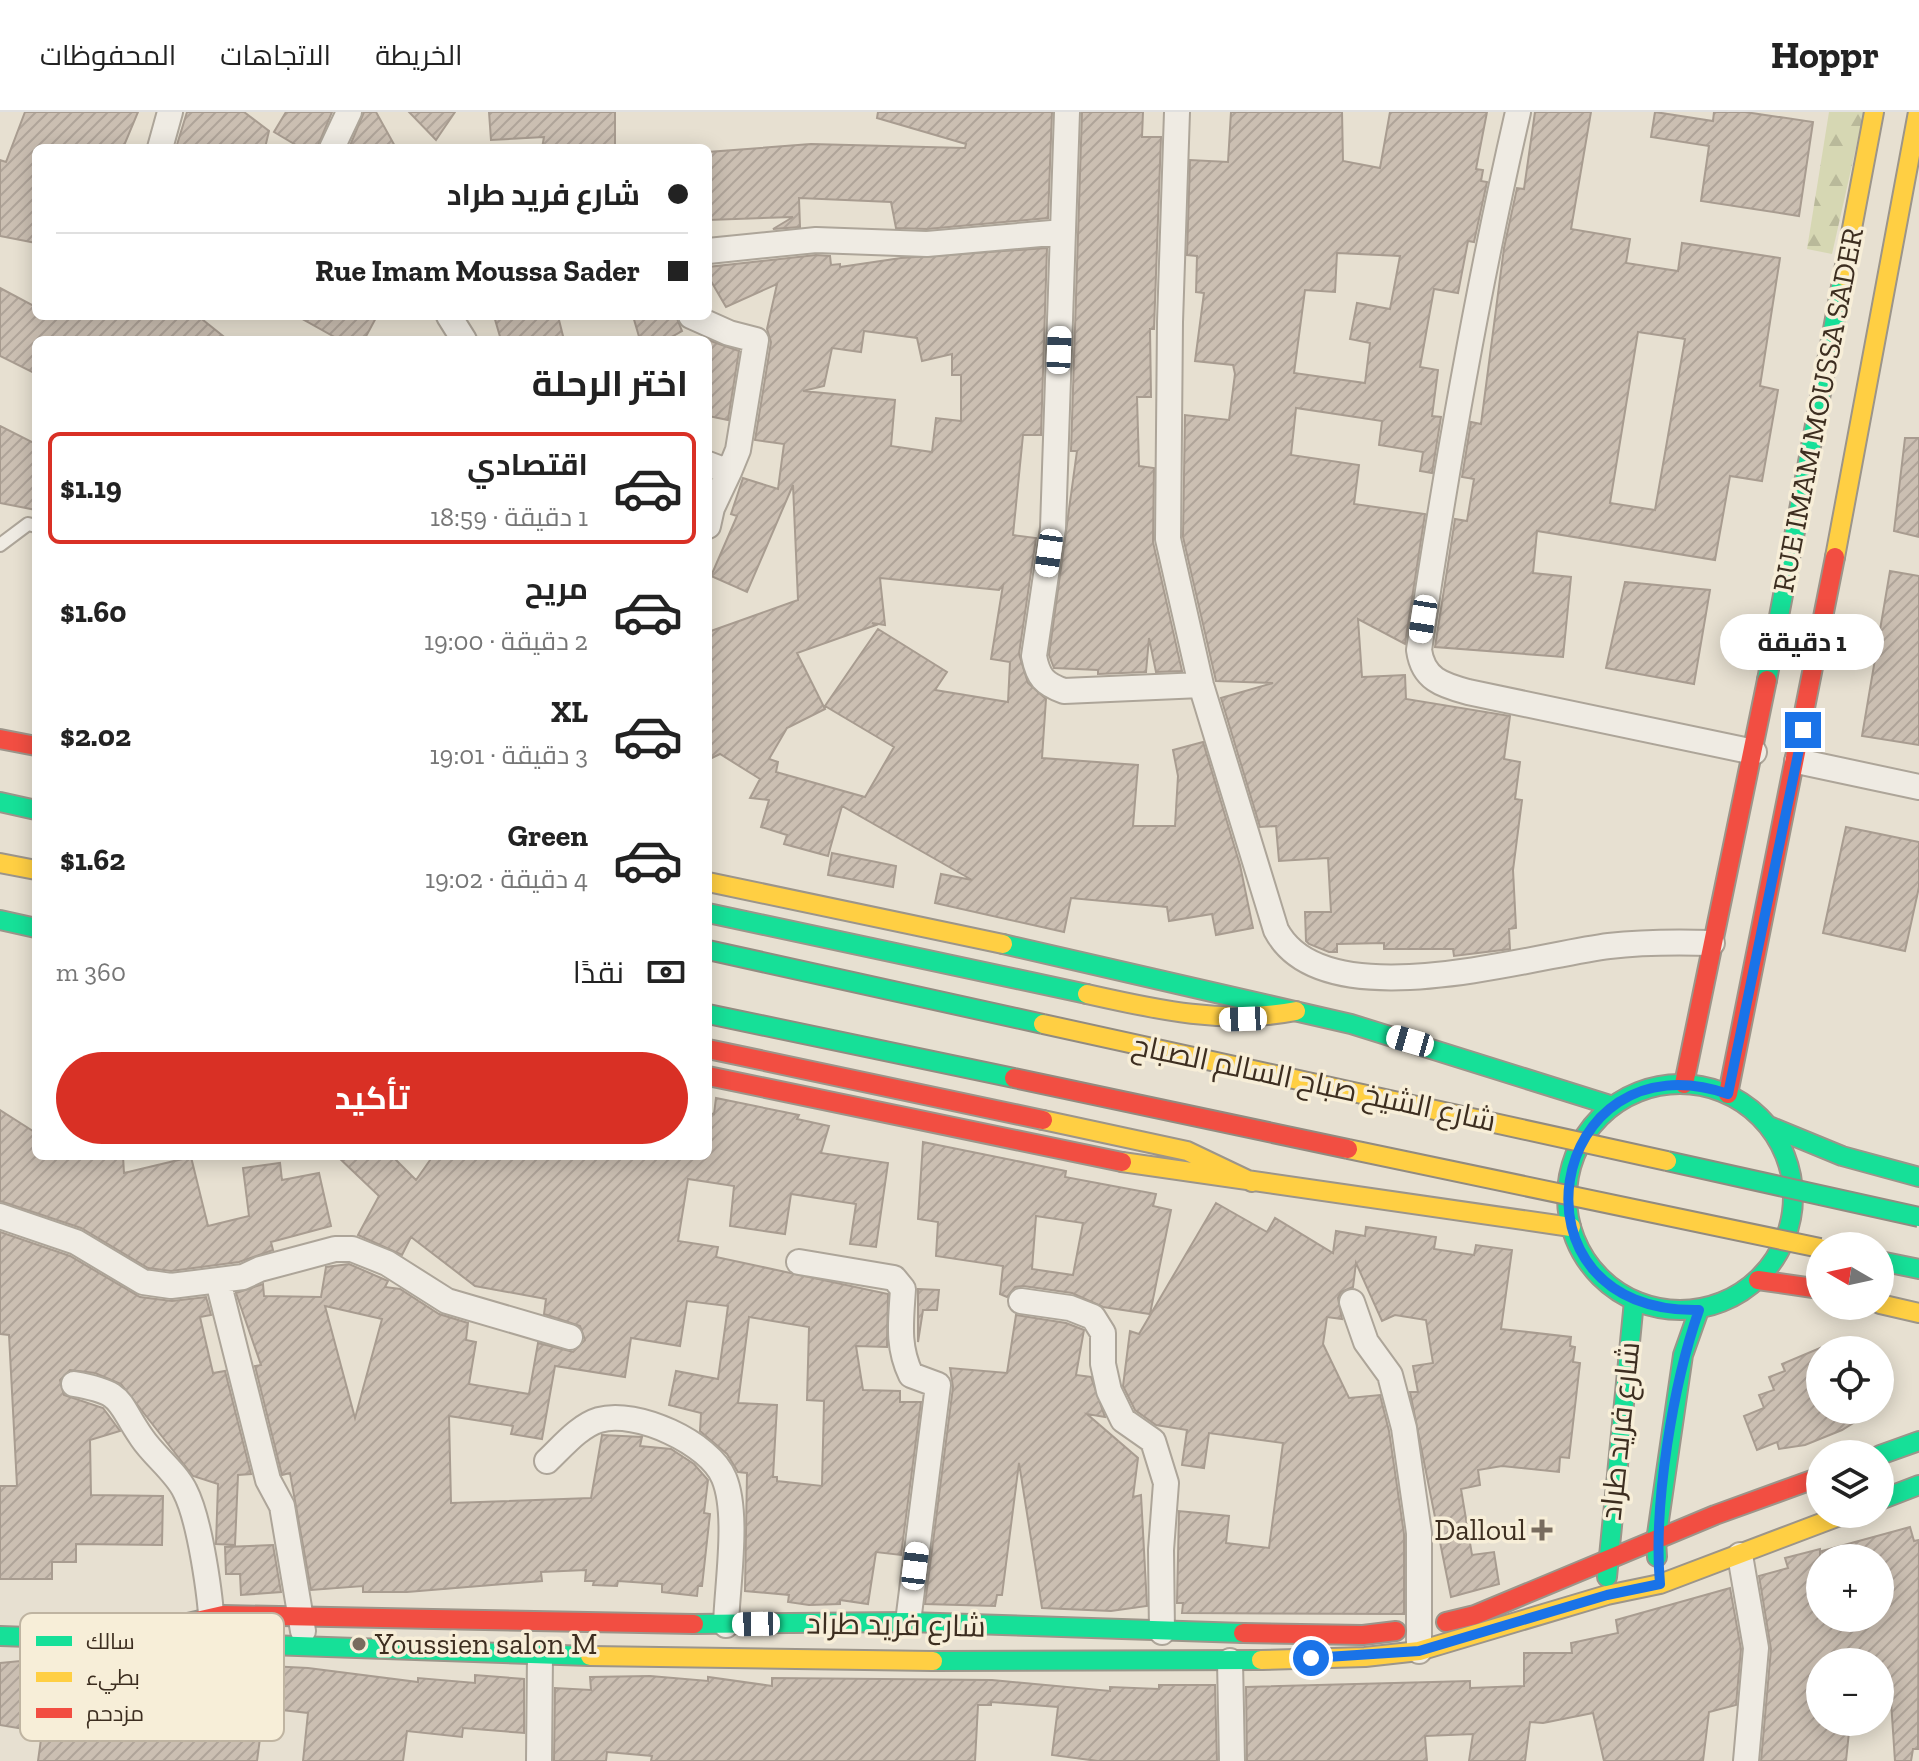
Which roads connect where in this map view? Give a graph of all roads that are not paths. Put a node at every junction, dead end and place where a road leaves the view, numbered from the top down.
1 (170, 112) edge
2 (349, 112) edge
3 (1067, 112) edge
4 (1177, 112) edge
5 (1518, 112) edge
6 (1874, 112) edge
7 (1918, 112) edge
8 (161, 144) edge
9 (334, 144) edge
10 (1063, 232) junction
11 (712, 251) edge
12 (700, 320) edge
13 (718, 468) edge
14 (712, 508) edge
15 (32, 525) edge
16 (0, 545) edge
17 (1201, 685) junction
18 (0, 739) edge
19 (32, 745) edge
20 (1754, 752) junction
21 (1797, 761) junction
22 (1919, 787) edge
23 (0, 802) edge
24 (32, 809) edge
25 (0, 863) edge
26 (32, 869) edge
27 (712, 883) edge
28 (712, 914) edge
29 (0, 920) edge
30 (32, 927) edge
31 (1712, 943) junction
32 (712, 951) edge
33 (1296, 1011) junction
34 (712, 1015) edge
35 (712, 1050) edge
36 (712, 1077) edge
37 (1684, 1084) junction
38 (1728, 1094) junction
39 (1613, 1106) junction
40 (1769, 1126) junction
41 (1919, 1177) edge
42 (1252, 1182) junction
43 (0, 1216) edge
44 (1919, 1217) edge
45 (1571, 1227) junction
46 (1806, 1245) edge
47 (799, 1262) dead end
48 (1894, 1264) edge
49 (1919, 1269) edge
50 (1758, 1280) junction
51 (218, 1281) junction
52 (1806, 1287) edge
53 (1021, 1301) dead end
54 (1634, 1301) junction
55 (1352, 1302) dead end
56 (1894, 1307) edge
57 (1699, 1310) junction
58 (1919, 1313) edge
59 (570, 1337) dead end
60 (74, 1384) dead end
61 (1919, 1441) edge
62 (1894, 1450) edge
63 (547, 1461) dead end
64 (1806, 1482) edge
65 (1919, 1486) edge
66 (1894, 1495) edge
67 (1809, 1528) edge
68 (1656, 1541) junction
69 (1740, 1555) junction
70 (1607, 1561) junction
71 (1660, 1584) junction
72 (1607, 1595) junction
73 (212, 1613) edge
74 (284, 1616) edge
75 (302, 1616) junction
76 (908, 1622) junction
77 (726, 1625) junction
78 (1162, 1632) junction
79 (0, 1636) edge
80 (20, 1636) edge
81 (1419, 1640) junction
82 (284, 1646) edge
83 (304, 1648) junction
84 (540, 1655) junction
85 (1230, 1661) junction
86 (539, 1761) edge
87 (1232, 1761) edge
88 (1746, 1761) edge

1 - 8 street
2 - 9 street
3 - 10 street
4 - 17 street
5 - 20 street
6 - 20 main road, RUE IMAM MOUSSA SADER
7 - 21 main road, RUE IMAM MOUSSA SADER
10 - 11 street
10 - 17 street
12 - 13 street
13 - 14 street
15 - 16 lane
17 - 31 street
18 - 19 main road
20 - 31 main road, RUE IMAM MOUSSA SADER
21 - 22 street
21 - 38 main road, RUE IMAM MOUSSA SADER
23 - 24 main road
25 - 26 main road
27 - 33 main road
28 - 33 main road
29 - 30 main road
31 - 37 main road, RUE IMAM MOUSSA SADER
32 - 44 main road, شارع الشيخ صباح السالم الصباح, bridge
33 - 39 main road
34 - 46 main road, شارع الشيخ صباح السالم الصباح, bridge
35 - 42 main road
36 - 42 main road
37 - 38 main road
37 - 39 main road
38 - 40 main road
39 - 45 main road
40 - 41 main road
40 - 50 main road
42 - 45 main road
43 - 51 street
45 - 54 main road
47 - 76 street
48 - 49 main road
50 - 52 main road
50 - 57 main road
51 - 59 street
51 - 75 street
53 - 78 street
54 - 57 main road
54 - 70 main road, شارع فريد طراد
55 - 81 street
56 - 58 main road
57 - 68 main road, شارع فريد طراد
60 - 73 street
61 - 62 main road
63 - 77 street
64 - 68 main road
65 - 66 main road
67 - 69 main road
68 - 70 main road, شارع فريد طراد
68 - 71 main road, شارع فريد طراد
69 - 71 main road
69 - 88 street
70 - 72 main road, شارع فريد طراد
70 - 81 main road, شارع فريد طراد
71 - 72 main road, شارع فريد طراد
72 - 81 main road, شارع فريد طراد
74 - 75 main road, شارع فريد طراد
75 - 77 main road, شارع فريد طراد
75 - 83 street
76 - 77 main road, شارع فريد طراد
76 - 78 main road, شارع فريد طراد
78 - 81 main road, شارع فريد طراد
79 - 80 main road, شارع فريد طراد
81 - 85 main road, شارع فريد طراد
82 - 83 main road, شارع فريد طراد
83 - 84 main road, شارع فريد طراد
84 - 85 main road, شارع فريد طراد
84 - 86 street
85 - 87 street

